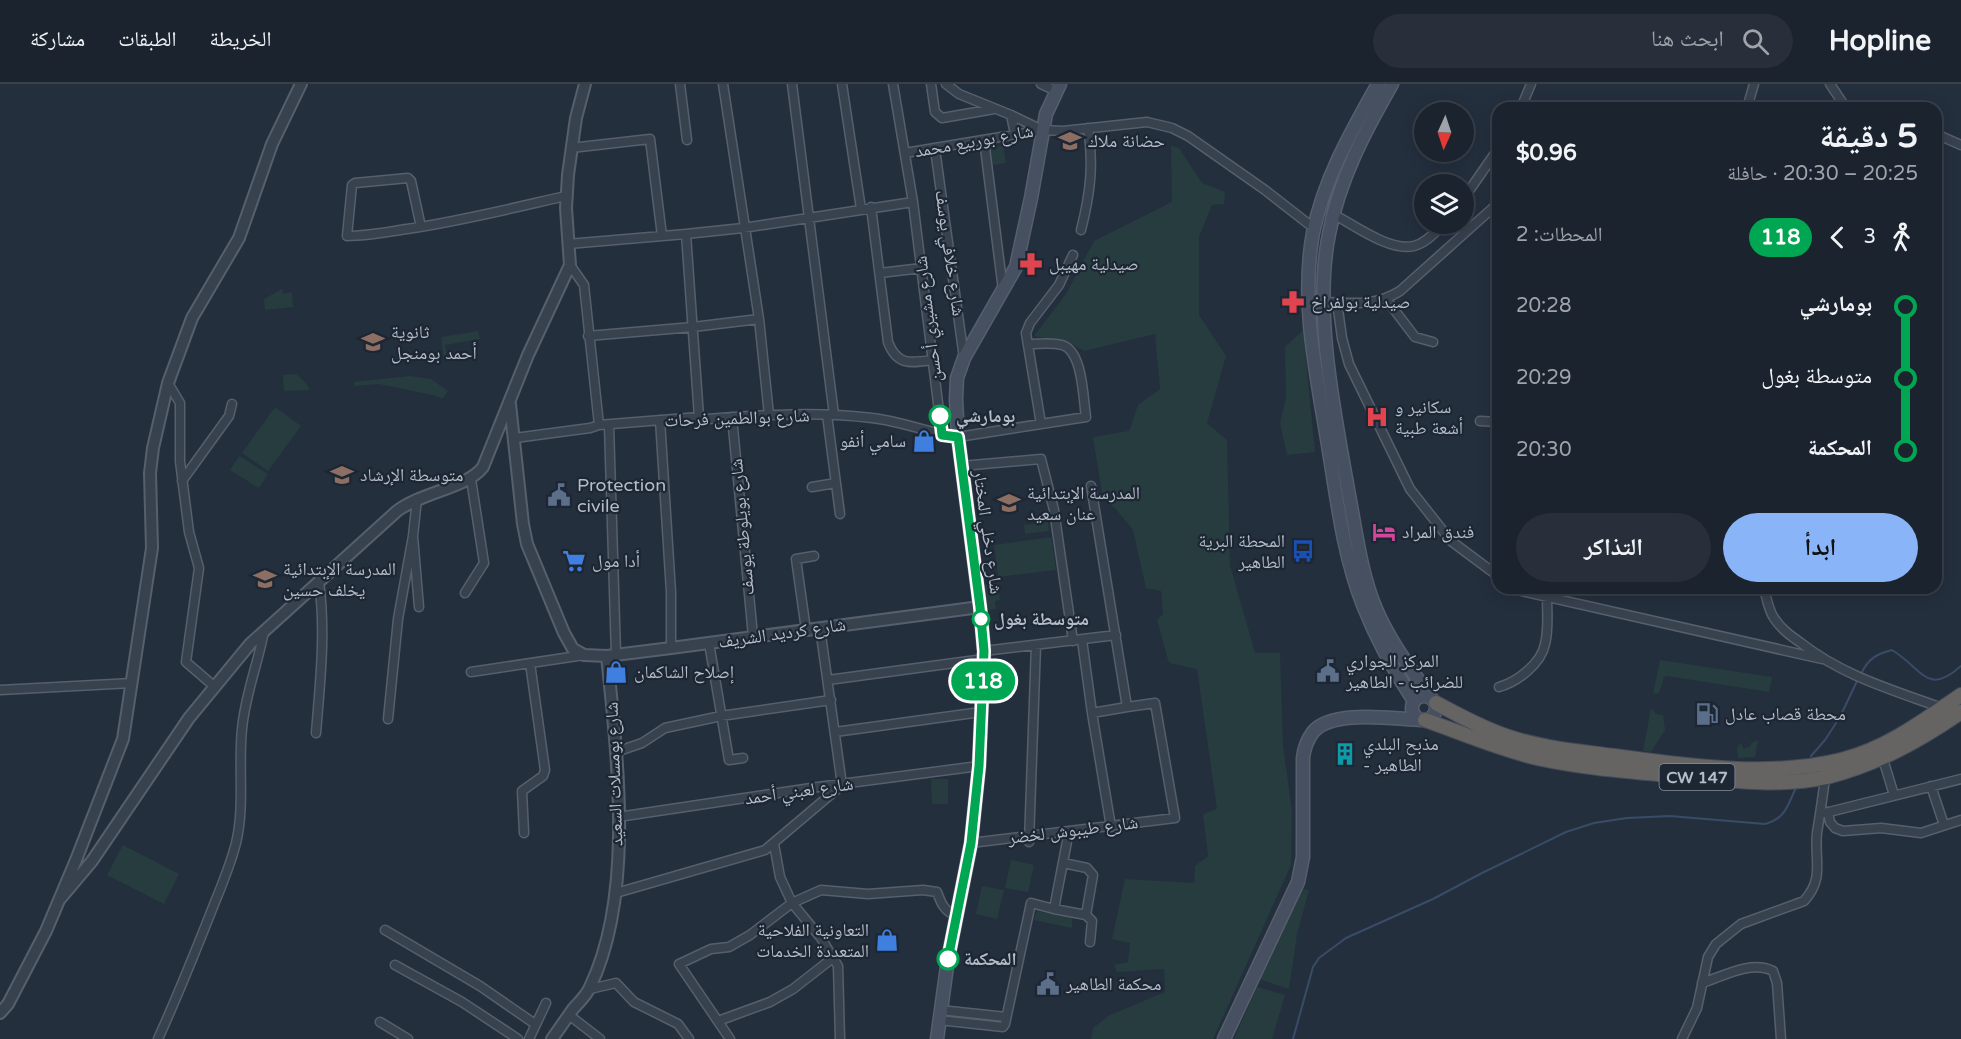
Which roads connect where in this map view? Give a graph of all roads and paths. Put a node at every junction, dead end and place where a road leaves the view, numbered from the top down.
1 (301, 84) edge
2 (585, 84) edge
3 (680, 84) edge
4 (723, 84) edge
5 (792, 84) edge
6 (842, 84) edge
7 (893, 84) edge
8 (931, 84) edge
9 (946, 84) edge
10 (1041, 84) edge
11 (1378, 84) edge
12 (1392, 84) edge
13 (1531, 84) edge
14 (1754, 84) edge
15 (1830, 84) edge
16 (1058, 88) edge
17 (1524, 102) edge
18 (1749, 102) edge
19 (1842, 102) edge
20 (995, 109) junction
21 (1011, 115) junction
22 (1088, 128) junction
23 (1042, 130) junction
24 (1015, 134) junction
25 (1942, 137) edge
26 (687, 140) dead end
27 (984, 140) junction
28 (1961, 145) edge
29 (571, 148) junction
30 (935, 149) junction
31 (905, 153) junction
32 (1492, 157) edge
33 (1474, 183) edge
34 (567, 196) junction
35 (913, 202) junction
36 (871, 207) junction
37 (861, 209) junction
38 (1492, 209) edge
39 (1333, 214) junction
40 (809, 218) junction
41 (422, 226) junction
42 (743, 228) junction
43 (1315, 229) junction
44 (1081, 230) dead end
45 (686, 234) junction
46 (1433, 234) edge
47 (662, 236) junction
48 (568, 244) junction
49 (1074, 255) dead end
50 (570, 265) junction
51 (922, 268) junction
52 (880, 273) junction
53 (1003, 290) junction
54 (1386, 299) junction
55 (1330, 302) junction
56 (759, 319) junction
57 (693, 327) junction
58 (588, 336) junction
59 (1433, 342) dead end
60 (1029, 344) junction
61 (964, 358) junction
62 (932, 360) junction
63 (168, 382) junction
64 (510, 401) junction
65 (232, 404) dead end
66 (769, 415) junction
67 (830, 415) junction
68 (699, 417) junction
69 (732, 417) junction
70 (660, 420) junction
71 (1480, 421) dead end
72 (1492, 422) edge
73 (1041, 423) junction
74 (599, 425) junction
75 (609, 425) junction
76 (942, 435) junction
77 (958, 437) junction
78 (515, 438) junction
79 (961, 466) junction
80 (471, 479) junction
81 (182, 481) junction
82 (836, 483) junction
83 (1091, 486) dead end
84 (812, 487) dead end
85 (417, 498) junction
86 (840, 514) dead end
87 (413, 536) junction
88 (814, 556) dead end
89 (1492, 572) edge
90 (319, 582) junction
91 (465, 593) dead end
92 (1537, 594) edge
93 (1765, 594) edge
94 (1548, 597) junction
95 (419, 607) dead end
96 (980, 607) junction
97 (820, 628) junction
98 (806, 630) junction
99 (264, 631) junction
100 (1116, 635) junction
101 (753, 636) junction
102 (1078, 640) junction
103 (709, 643) junction
104 (1036, 645) junction
105 (671, 648) junction
106 (584, 655) junction
107 (612, 655) junction
108 (984, 655) junction
109 (1822, 659) junction
110 (530, 663) junction
111 (471, 672) dead end
112 (828, 680) junction
113 (132, 683) junction
114 (215, 687) junction
115 (1499, 687) dead end
116 (0, 690) edge
117 (1961, 695) edge
118 (831, 700) junction
119 (1411, 700) junction
120 (1433, 700) junction
121 (1127, 707) junction
122 (1942, 708) junction
123 (981, 712) junction
124 (1092, 713) junction
125 (1398, 714) junction
126 (1960, 714) edge
127 (721, 716) junction
128 (1384, 718) junction
129 (388, 719) dead end
130 (1423, 720) junction
131 (835, 732) junction
132 (316, 733) dead end
133 (616, 752) junction
134 (743, 758) dead end
135 (1883, 759) junction
136 (979, 766) junction
137 (1825, 777) junction
138 (1961, 779) edge
139 (842, 785) junction
140 (1931, 786) junction
141 (1894, 795) junction
142 (1825, 812) junction
143 (618, 817) junction
144 (1961, 820) edge
145 (1944, 825) junction
146 (1111, 827) junction
147 (1069, 831) junction
148 (524, 833) dead end
149 (1030, 838) junction
150 (971, 843) junction
151 (774, 844) junction
152 (1063, 863) junction
153 (616, 893) junction
154 (60, 898) junction
155 (792, 903) junction
156 (1054, 909) junction
157 (1086, 915) junction
158 (956, 916) junction
159 (385, 930) dead end
160 (1090, 942) dead end
161 (834, 957) junction
162 (395, 965) dead end
163 (1702, 984) junction
164 (590, 989) junction
165 (546, 1003) dead end
166 (0, 1013) edge
167 (569, 1015) junction
168 (939, 1015) junction
169 (380, 1022) dead end
170 (718, 1022) junction
171 (535, 1024) junction
172 (839, 1038) edge
173 (159, 1039) edge
174 (408, 1039) edge
175 (518, 1039) edge
176 (529, 1039) edge
177 (552, 1039) edge
178 (600, 1039) edge
179 (689, 1039) edge
180 (730, 1039) edge
181 (937, 1039) edge
182 (1224, 1039) edge
183 (1682, 1039) edge
184 (1781, 1039) edge

1 - 63 street
2 - 29 street
3 - 26 street
4 - 42 street
5 - 40 street
6 - 37 street
7 - 31 street, شارع مشيري أحسن
8 - 20 street
9 - 20 street
10 - 16 street
11 - 43 main road
12 - 39 main road
13 - 17 street
14 - 18 street
15 - 19 street
16 - 23 main road, شارع دخلي المختار
20 - 21 street
21 - 23 street
21 - 24 street
22 - 23 street, شارع بوربيع محمد
22 - 43 street, شارع بوربيع محمد
22 - 44 street
23 - 24 street, شارع بوربيع محمد
23 - 53 main road, شارع دخلي المختار
24 - 27 street, شارع بوربيع محمد
25 - 28 street
27 - 30 street, شارع بوربيع محمد
27 - 53 street
29 - 34 street
29 - 47 street
30 - 31 street, شارع بوربيع محمد
30 - 61 street, شارع خلافي يوسف
31 - 35 street, شارع مشيري أحسن
32 - 33 street
34 - 41 street
34 - 48 street
35 - 36 street
35 - 51 street, شارع مشيري أحسن
36 - 37 street
36 - 52 street
37 - 40 street
38 - 54 street
39 - 46 street
39 - 55 main road
40 - 42 street
40 - 67 street
41 - 41 street
42 - 45 street
42 - 56 street
43 - 119 main road
45 - 47 street
45 - 57 street
47 - 48 street
48 - 50 street
49 - 60 street
50 - 58 street
50 - 64 street
51 - 52 street
51 - 62 street, شارع مشيري أحسن
52 - 62 street
53 - 61 main road, شارع دخلي المختار
54 - 55 street
54 - 59 street
55 - 89 street
55 - 120 main road
56 - 57 street
56 - 66 street
57 - 58 street
57 - 68 street
58 - 74 street
60 - 73 street
60 - 73 street, شارع بوالطمين فرحات
61 - 77 main road, شارع دخلي المختار
62 - 76 street, شارع مشيري أحسن
63 - 81 street
63 - 113 street
64 - 78 street
64 - 80 street
65 - 81 street
66 - 67 street, شارع بوالطمين فرحات
66 - 69 street, شارع بوالطمين فرحات
67 - 76 street, شارع بوالطمين فرحات
67 - 82 street
68 - 69 street, شارع بوالطمين فرحات
68 - 70 street, شارع بوالطمين فرحات
69 - 101 street, شارع بويلوطة يوسف
70 - 75 street, شارع بوالطمين فرحات
70 - 105 street
71 - 72 street
73 - 77 street, شارع بوالطمين فرحات
74 - 75 street, شارع بوالطمين فرحات
74 - 78 street, شارع بوالطمين فرحات
75 - 107 street
76 - 77 street, شارع بوالطمين فرحات
77 - 79 main road, شارع دخلي المختار
78 - 106 street
79 - 96 main road, شارع دخلي المختار
79 - 102 street
80 - 85 street
80 - 91 street
81 - 114 street
82 - 84 street
82 - 86 street
83 - 100 street
85 - 87 street
85 - 90 street
87 - 95 street
87 - 129 street
88 - 98 street
90 - 99 street
90 - 132 street
92 - 94 street
93 - 109 street
94 - 109 street
94 - 115 street
96 - 97 street, شارع كرديد الشريف
96 - 108 main road, شارع دخلي المختار
97 - 98 street, شارع كرديد الشريف
97 - 112 street
98 - 101 street, شارع كرديد الشريف
99 - 114 street
99 - 173 street
100 - 102 street
100 - 121 street
101 - 103 street, شارع كرديد الشريف
102 - 104 street
102 - 124 street
103 - 105 street, شارع كرديد الشريف
103 - 127 street
104 - 108 street
104 - 149 street
105 - 107 street, شارع كرديد الشريف
106 - 107 street, شارع كرديد الشريف
106 - 110 street
107 - 133 street, شارع بومسلات السعيد
108 - 112 street
108 - 123 main road, شارع دخلي المختار
109 - 122 street
110 - 111 street
110 - 148 street
112 - 118 street
113 - 116 street
113 - 154 street
114 - 154 street
117 - 122 highway, CW 147
118 - 127 street
118 - 131 street
119 - 120 main road
119 - 125 main road
119 - 125 main road
119 - 130 main road
120 - 122 highway, CW 147
120 - 130 main road
121 - 124 street
121 - 146 street, شارع طيبوش لخضر
122 - 126 street
123 - 131 street
123 - 136 main road, شارع دخلي المختار
124 - 146 street
125 - 128 main road
126 - 135 highway, CW 147
127 - 133 street
127 - 134 street
128 - 130 main road
128 - 182 main road
130 - 137 highway, CW 147
131 - 139 street
133 - 143 street, شارع بومسلات السعيد
135 - 137 highway, CW 147
135 - 141 street
136 - 139 street, شارع لعبني أحمد
136 - 150 main road, شارع دخلي المختار
137 - 142 street
138 - 140 street
139 - 143 street, شارع لعبني أحمد
139 - 151 street
140 - 141 street
140 - 145 street
141 - 142 street
142 - 145 street
142 - 163 street
143 - 153 street, شارع بومسلات السعيد
144 - 145 street
146 - 147 street, شارع طيبوش لخضر
147 - 149 street, شارع طيبوش لخضر
147 - 152 street
149 - 150 street, شارع طيبوش لخضر
150 - 158 main road, شارع دخلي المختار
151 - 153 street
151 - 155 street
152 - 156 street
152 - 157 street
153 - 164 street, شارع بومسلات السعيد
154 - 166 street
155 - 158 street
155 - 161 street
155 - 170 street
156 - 157 street
156 - 168 street
157 - 160 street
158 - 168 main road, شارع دخلي المختار
159 - 171 street
161 - 170 street
161 - 172 street
162 - 175 street
163 - 183 street
163 - 184 street
164 - 167 street, شارع بومسلات السعيد
164 - 179 street
165 - 171 street
167 - 177 street, شارع بومسلات السعيد
167 - 178 street
168 - 181 main road, شارع دخلي المختار
169 - 174 street
170 - 180 street
171 - 176 street

